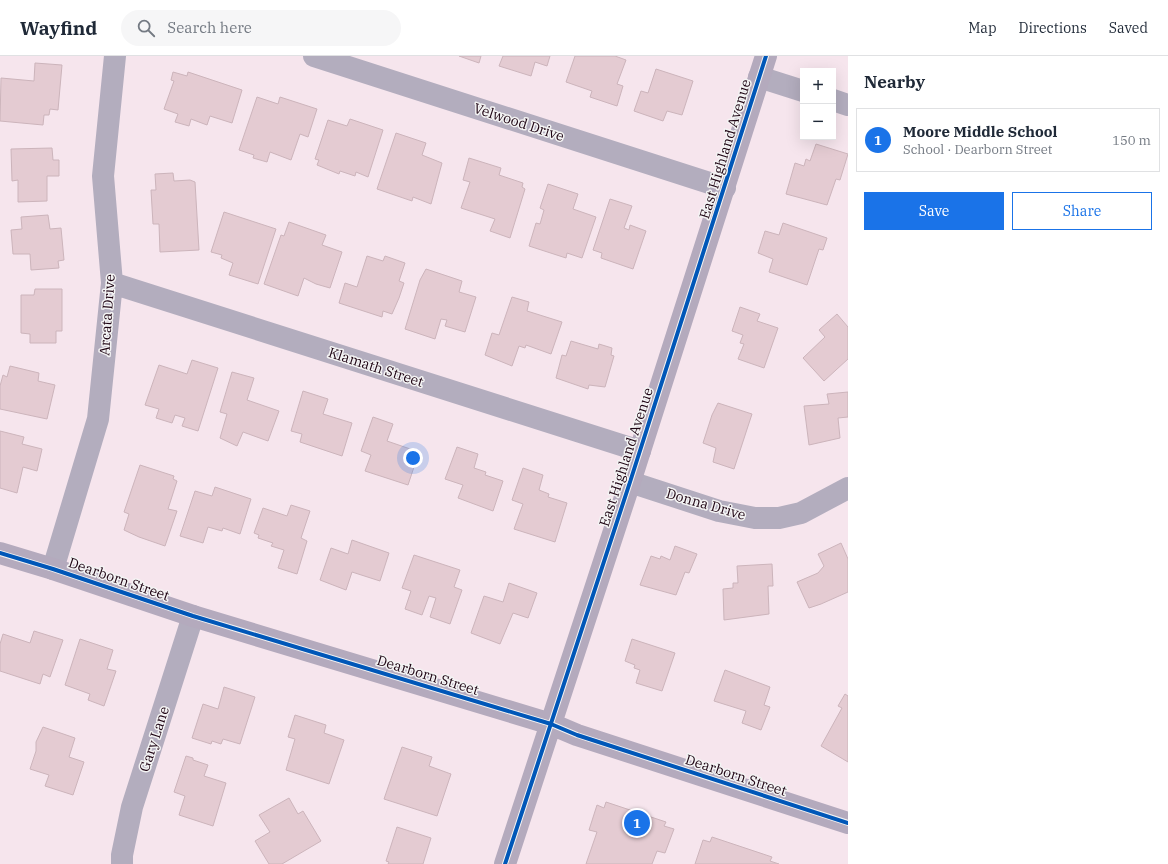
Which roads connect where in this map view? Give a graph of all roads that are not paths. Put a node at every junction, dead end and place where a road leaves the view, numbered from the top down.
1 (115, 56) edge
2 (314, 56) edge
3 (766, 56) edge
4 (759, 77) junction
5 (800, 90) edge
6 (836, 101) edge
7 (848, 105) edge
8 (725, 188) junction
9 (112, 283) junction
10 (640, 451) junction
11 (630, 482) junction
12 (848, 488) edge
13 (0, 553) edge
14 (53, 569) junction
15 (193, 616) junction
16 (551, 724) junction
17 (848, 823) edge
18 (122, 864) edge
19 (505, 864) edge

1 - 9 street, Arcata Drive
2 - 8 street, Velwood Drive
3 - 4 street, East Highland Avenue
4 - 5 street
4 - 8 street, East Highland Avenue
6 - 7 street
8 - 10 street, East Highland Avenue
9 - 10 street, Klamath Street
9 - 14 street, Arcata Drive
10 - 11 street, East Highland Avenue
11 - 12 street, Donna Drive
11 - 16 street, East Highland Avenue
13 - 14 street, Dearborn Street
14 - 15 street, Dearborn Street
15 - 16 street, Dearborn Street
15 - 18 street, Gary Lane
16 - 17 street, Dearborn Street
16 - 19 street, East Highland Avenue

